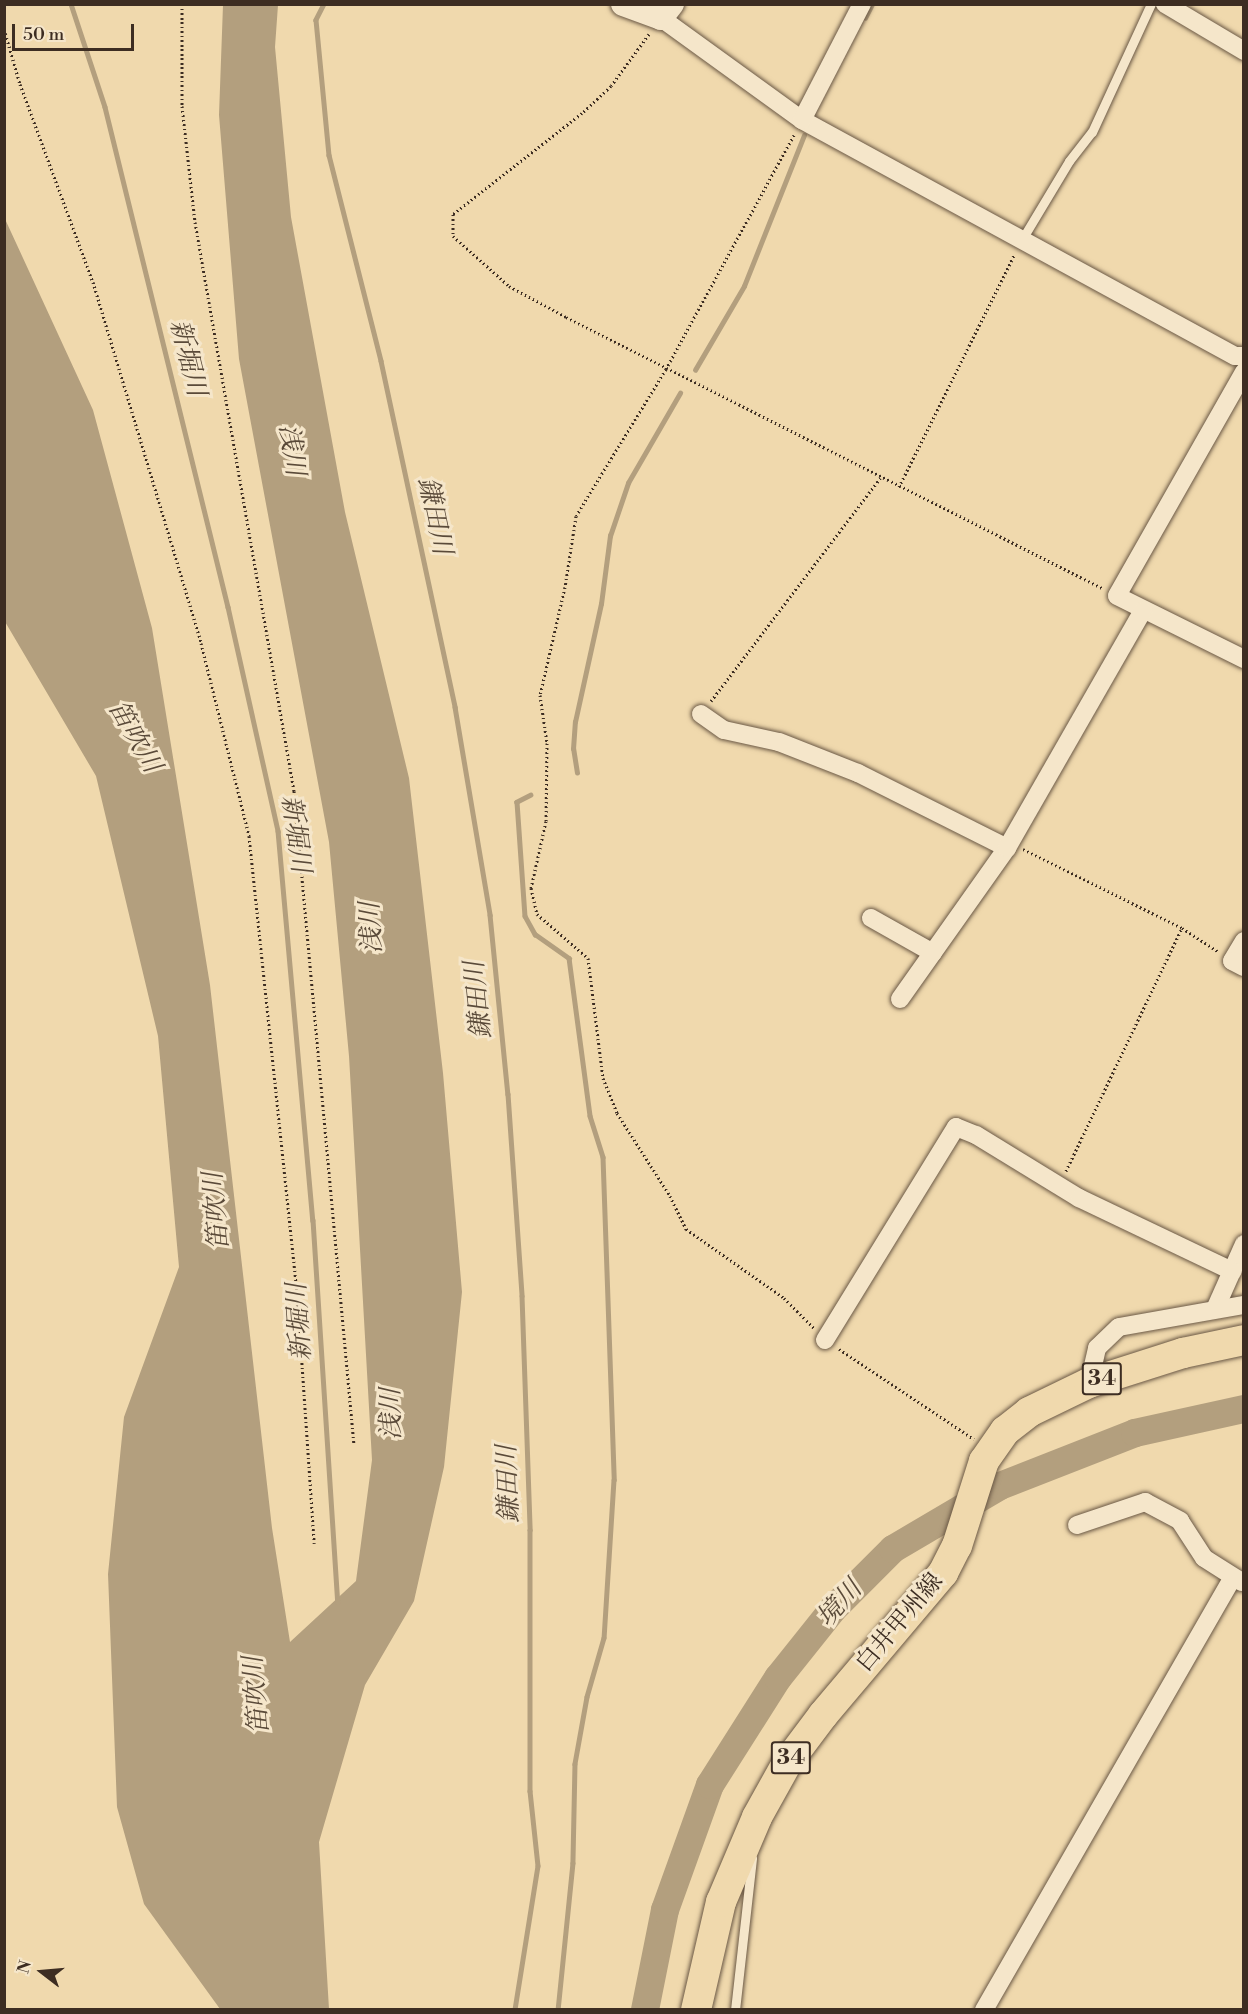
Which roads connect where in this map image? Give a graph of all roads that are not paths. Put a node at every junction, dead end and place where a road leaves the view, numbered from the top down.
1 (623, 4) edge
2 (862, 4) edge
3 (1151, 4) edge
4 (1165, 4) edge
5 (666, 11) edge
6 (1244, 51) edge
7 (802, 120) junction
8 (1021, 241) junction
9 (1244, 356) edge
10 (1244, 372) edge
11 (1143, 611) junction
12 (1244, 658) edge
13 (701, 714) road end
14 (1007, 848) junction
15 (871, 918) dead end
16 (1244, 941) edge
17 (933, 953) junction
18 (1238, 964) edge
19 (900, 999) dead end
20 (1244, 1244) edge
21 (1232, 1271) junction
22 (1244, 1305) edge
23 (1216, 1308) junction
24 (825, 1340) road end
25 (1244, 1340) edge
26 (1089, 1383) junction
27 (1077, 1525) dead end
28 (1238, 1580) edge
29 (757, 1817) junction
30 (696, 2010) edge
31 (735, 2010) edge
32 (984, 2010) edge

1 - 5 street
2 - 7 street
3 - 8 lane
4 - 6 street
5 - 7 street
7 - 8 street
8 - 9 street
10 - 11 street
11 - 12 street
11 - 14 street
13 - 14 street
14 - 17 street
15 - 17 street
16 - 18 street
17 - 19 street
20 - 21 street
21 - 23 street
21 - 24 street
22 - 23 street
23 - 26 street
25 - 26 main road, 白井甲州線 / 34
26 - 29 main road, 白井甲州線 / 34
27 - 28 street
28 - 32 street
29 - 30 main road, 白井甲州線 / 34
29 - 31 lane

